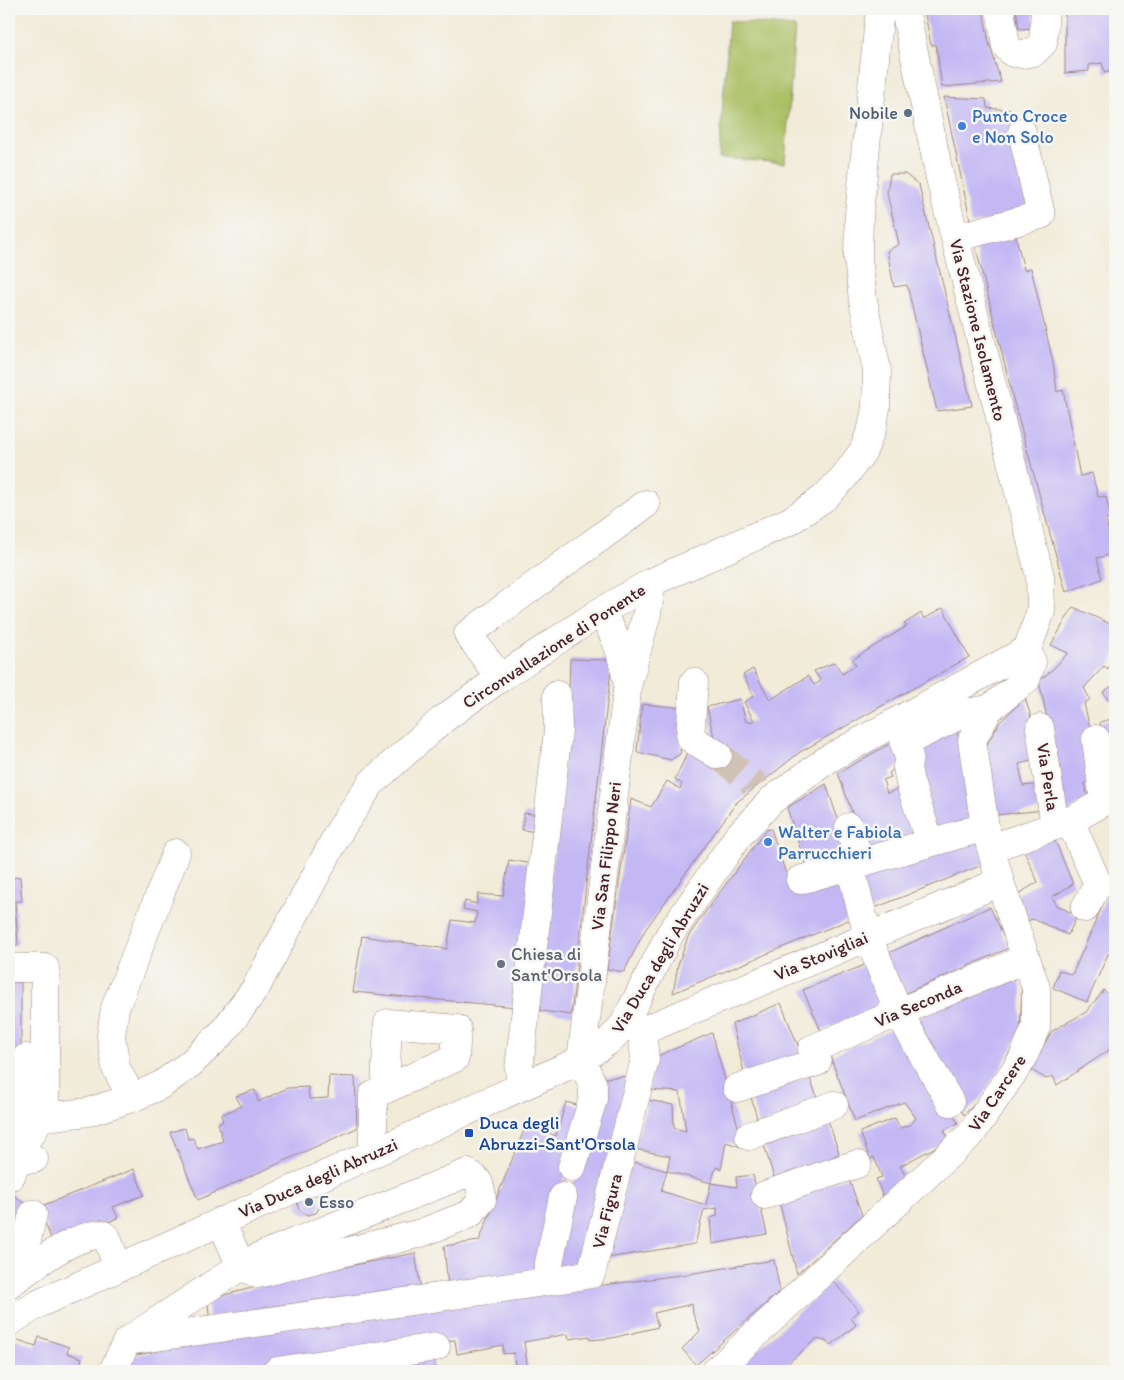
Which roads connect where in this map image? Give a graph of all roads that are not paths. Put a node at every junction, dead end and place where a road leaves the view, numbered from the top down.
1 (880, 9) edge
2 (905, 9) edge
3 (1000, 9) edge
4 (1045, 9) edge
5 (1022, 132) dead end
6 (955, 238) junction
7 (646, 504) dead end
8 (652, 582) junction
9 (600, 612) junction
10 (1026, 650) junction
11 (500, 678) junction
12 (694, 682) dead end
13 (628, 683) junction
14 (557, 695) dead end
15 (989, 709) junction
16 (1040, 728) dead end
17 (1096, 739) dead end
18 (718, 755) tunnel mouth
19 (1110, 800) edge
20 (1062, 823) junction
21 (849, 827) dead end
22 (988, 838) junction
23 (930, 843) junction
24 (176, 853) dead end
25 (855, 864) junction
26 (800, 880) dead end
27 (1000, 882) junction
28 (1085, 908) dead end
29 (868, 936) junction
30 (1025, 959) junction
31 (9, 968) edge
32 (899, 1013) junction
33 (632, 1028) junction
34 (581, 1060) junction
35 (521, 1087) junction
36 (736, 1088) dead end
37 (385, 1089) dead end
38 (132, 1098) junction
39 (950, 1102) dead end
40 (834, 1105) dead end
41 (29, 1106) edge
42 (9, 1118) edge
43 (749, 1136) dead end
44 (9, 1146) edge
45 (373, 1153) junction
46 (34, 1159) dead end
47 (857, 1164) dead end
48 (572, 1167) dead end
49 (9, 1176) edge
50 (765, 1195) dead end
51 (563, 1197) dead end
52 (33, 1214) dead end
53 (221, 1221) junction
54 (241, 1266) junction
55 (9, 1268) edge
56 (118, 1268) junction
57 (545, 1282) junction
58 (9, 1284) edge
59 (9, 1322) edge
60 (127, 1341) junction
61 (436, 1347) dead end
62 (113, 1371) edge
63 (277, 1371) edge
64 (716, 1371) edge

1 - 8 street, Circonvallazione di Ponente
2 - 6 street, Via Stazione Isolamento
3 - 4 street
5 - 6 street
6 - 10 street, Via Stazione Isolamento
7 - 11 street
8 - 9 street, Circonvallazione di Ponente
8 - 13 street
9 - 11 street, Circonvallazione di Ponente
9 - 13 street
10 - 15 street, Via Carcere
10 - 33 street, Via Duca degli Abruzzi
11 - 38 street, Circonvallazione di Ponente
12 - 18 street
13 - 34 street, Via San Filippo Neri
14 - 35 street
15 - 22 street, Via Carcere
15 - 23 street
16 - 20 street, Via Perla
17 - 19 street
19 - 20 street
20 - 22 street
20 - 28 street, Via Perla
21 - 25 street
22 - 23 street
22 - 27 street, Via Carcere
23 - 25 street
24 - 38 street
25 - 26 street
25 - 29 street
27 - 29 street, Via Stovigliai
27 - 30 street, Via Carcere
29 - 32 street
29 - 33 street, Via Stovigliai
30 - 32 street, Via Seconda
30 - 64 street, Via Carcere
31 - 41 street
32 - 36 street, Via Seconda
32 - 39 street
33 - 34 street, Via Duca degli Abruzzi
33 - 57 street, Via Figura
34 - 35 street, Via Duca degli Abruzzi
34 - 48 street
35 - 45 street, Via Duca degli Abruzzi
37 - 45 street
38 - 41 street, Circonvallazione di Ponente
40 - 43 street
41 - 42 street, Circonvallazione di Ponente
41 - 44 street
45 - 53 street, Via Duca degli Abruzzi
46 - 49 street
47 - 50 street
51 - 57 street
52 - 55 street
53 - 54 street
53 - 56 street, Via Duca degli Abruzzi
54 - 54 street
54 - 60 street
56 - 58 street
56 - 59 street, Via Duca degli Abruzzi
57 - 60 street
60 - 62 street
61 - 63 street

